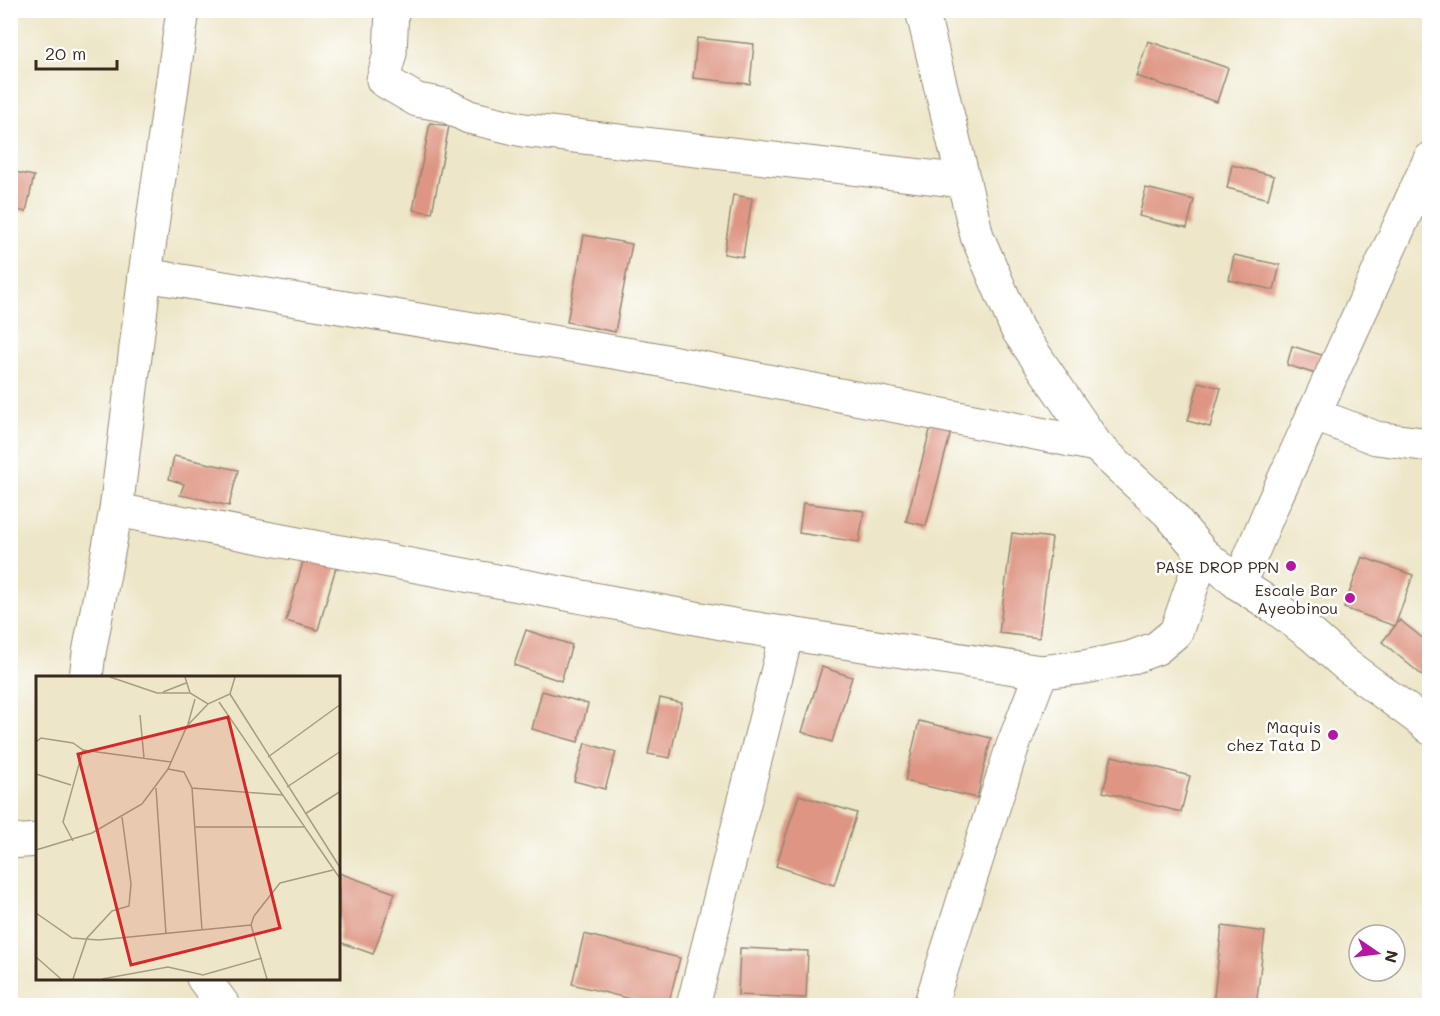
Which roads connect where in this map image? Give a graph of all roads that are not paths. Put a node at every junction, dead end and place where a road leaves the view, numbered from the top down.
1 (183, 10) edge
2 (392, 10) edge
3 (922, 10) edge
4 (1430, 159) edge
5 (964, 182) junction
6 (145, 276) junction
7 (1313, 414) junction
8 (1096, 445) junction
9 (1430, 445) edge
10 (116, 510) junction
11 (1203, 554) junction
12 (1239, 584) junction
13 (787, 633) junction
14 (1041, 672) junction
15 (86, 676) edge
16 (1430, 728) edge
17 (36, 840) edge
18 (10, 842) edge
19 (205, 980) edge
20 (224, 1005) edge
21 (693, 1005) edge
22 (930, 1005) edge

1 - 6 street
2 - 5 street
3 - 5 street
4 - 7 street
5 - 8 street
6 - 8 street
6 - 10 street
7 - 9 street
7 - 12 street
8 - 11 street
10 - 13 street
10 - 15 street
11 - 12 street
11 - 14 street
12 - 16 street
13 - 14 street
13 - 21 street
14 - 22 street
17 - 18 street
19 - 20 street

